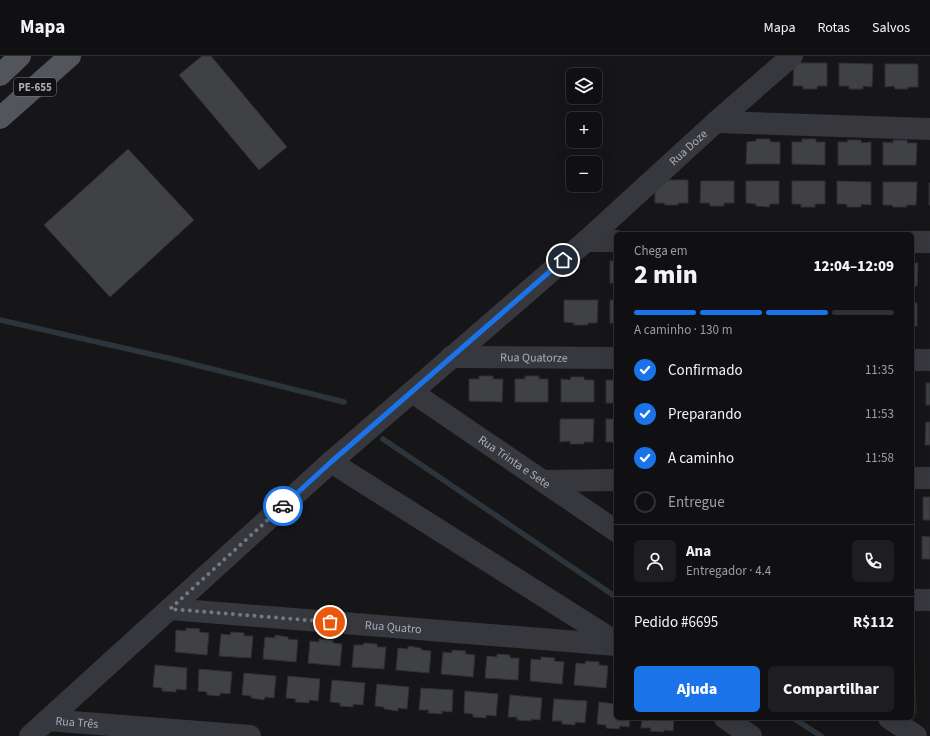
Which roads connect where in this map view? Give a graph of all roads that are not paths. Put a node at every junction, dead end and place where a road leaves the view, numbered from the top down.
1 (70, 56) edge
2 (792, 56) edge
3 (17, 57) edge
4 (0, 75) edge
5 (0, 118) edge
6 (716, 122) junction
7 (930, 129) edge
8 (586, 241) junction
9 (614, 241) edge
10 (914, 242) edge
11 (930, 242) edge
12 (451, 357) junction
13 (614, 358) edge
14 (914, 360) edge
15 (930, 360) edge
16 (412, 392) junction
17 (331, 462) junction
18 (914, 478) edge
19 (930, 478) edge
20 (614, 480) edge
21 (543, 481) junction
22 (614, 530) edge
23 (914, 600) edge
24 (930, 600) edge
25 (170, 609) junction
26 (614, 643) edge
27 (614, 644) edge
28 (47, 720) junction
29 (729, 720) edge
30 (892, 720) edge
31 (30, 736) edge
32 (250, 736) edge
33 (752, 736) edge
34 (916, 736) edge

1 - 5 main road, PE-655
2 - 6 street, Rua Doze
3 - 4 main road, PE-655
6 - 7 street
6 - 8 street, Rua Doze
8 - 9 street
8 - 12 street, Rua Doze
10 - 11 street
12 - 13 street, Rua Quatorze
12 - 16 street, Rua Doze
14 - 15 street
16 - 17 street, Rua Doze
16 - 21 street, Rua Trinta e Sete
17 - 25 street, Rua Doze
17 - 26 street
18 - 19 street
20 - 21 street
21 - 22 street, Rua Trinta e Sete
23 - 24 street
25 - 27 street, Rua Quatro
25 - 28 street, Rua Doze
28 - 31 street, Rua Doze
28 - 32 street, Rua Três
29 - 33 street
30 - 34 street

